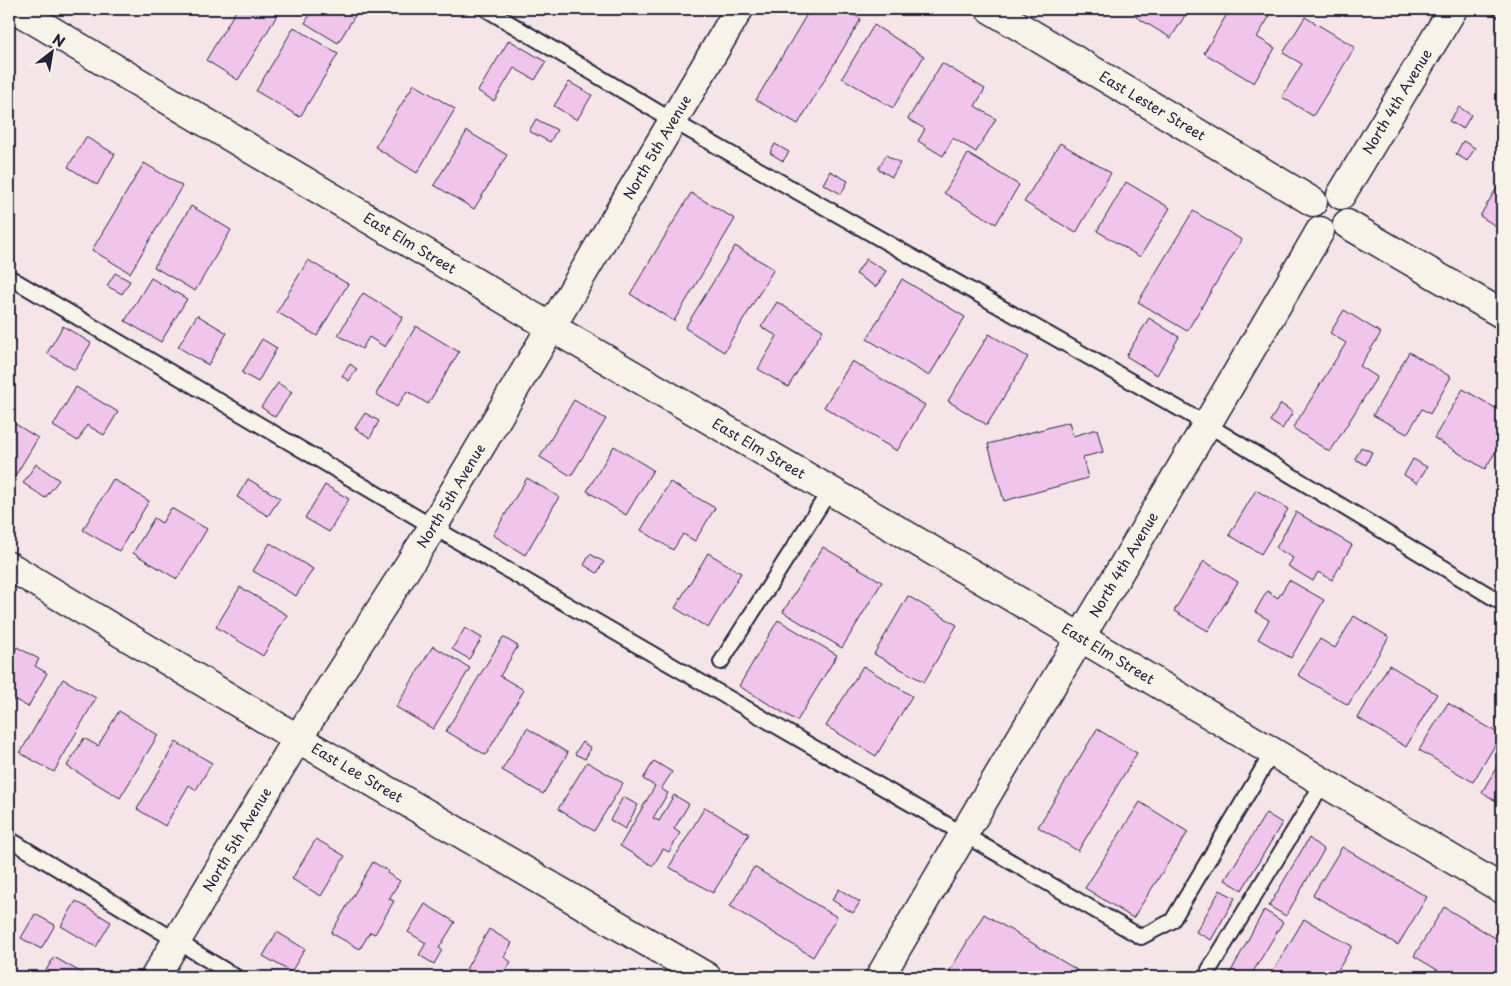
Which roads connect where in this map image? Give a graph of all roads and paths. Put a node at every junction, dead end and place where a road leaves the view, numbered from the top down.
1 (15, 9) edge
2 (486, 9) edge
3 (739, 9) edge
4 (990, 9) edge
5 (1453, 9) edge
6 (673, 120) junction
7 (1341, 195) junction
8 (1313, 202) junction
9 (1347, 224) junction
10 (1320, 230) junction
11 (9, 277) edge
12 (1502, 314) edge
13 (551, 327) junction
14 (1208, 425) junction
15 (830, 490) junction
16 (433, 527) junction
17 (9, 566) edge
18 (1502, 603) edge
19 (1080, 637) junction
20 (722, 662) dead end
21 (298, 738) junction
22 (1272, 753) junction
23 (1323, 784) junction
24 (964, 833) junction
25 (9, 839) edge
26 (1502, 889) edge
27 (176, 941) junction
28 (155, 977) edge
29 (236, 977) edge
30 (707, 977) edge
31 (880, 977) edge
32 (1207, 977) edge

1 - 13 street, East Elm Street
2 - 6 lane
3 - 6 street, North 5th Avenue
4 - 8 street, East Lester Street
5 - 7 street, North 4th Avenue
6 - 13 street, North 5th Avenue
6 - 14 lane
7 - 8 street
7 - 9 street
8 - 10 street
9 - 10 street
9 - 12 street
10 - 14 street, North 4th Avenue
11 - 16 lane
13 - 15 street, East Elm Street
13 - 16 street, North 5th Avenue
14 - 18 lane
14 - 19 street, North 4th Avenue
15 - 19 street, East Elm Street
15 - 20 lane
16 - 21 street, North 5th Avenue
16 - 24 lane
17 - 21 street, East Lee Street
19 - 22 street, East Elm Street
19 - 24 street, North 4th Avenue
21 - 27 street, North 5th Avenue
21 - 30 street, East Lee Street
22 - 23 street, East Elm Street
22 - 24 lane
23 - 26 street, East Elm Street
23 - 32 lane
24 - 31 street, North 4th Avenue
25 - 27 lane
27 - 28 street, North 5th Avenue
27 - 29 lane

